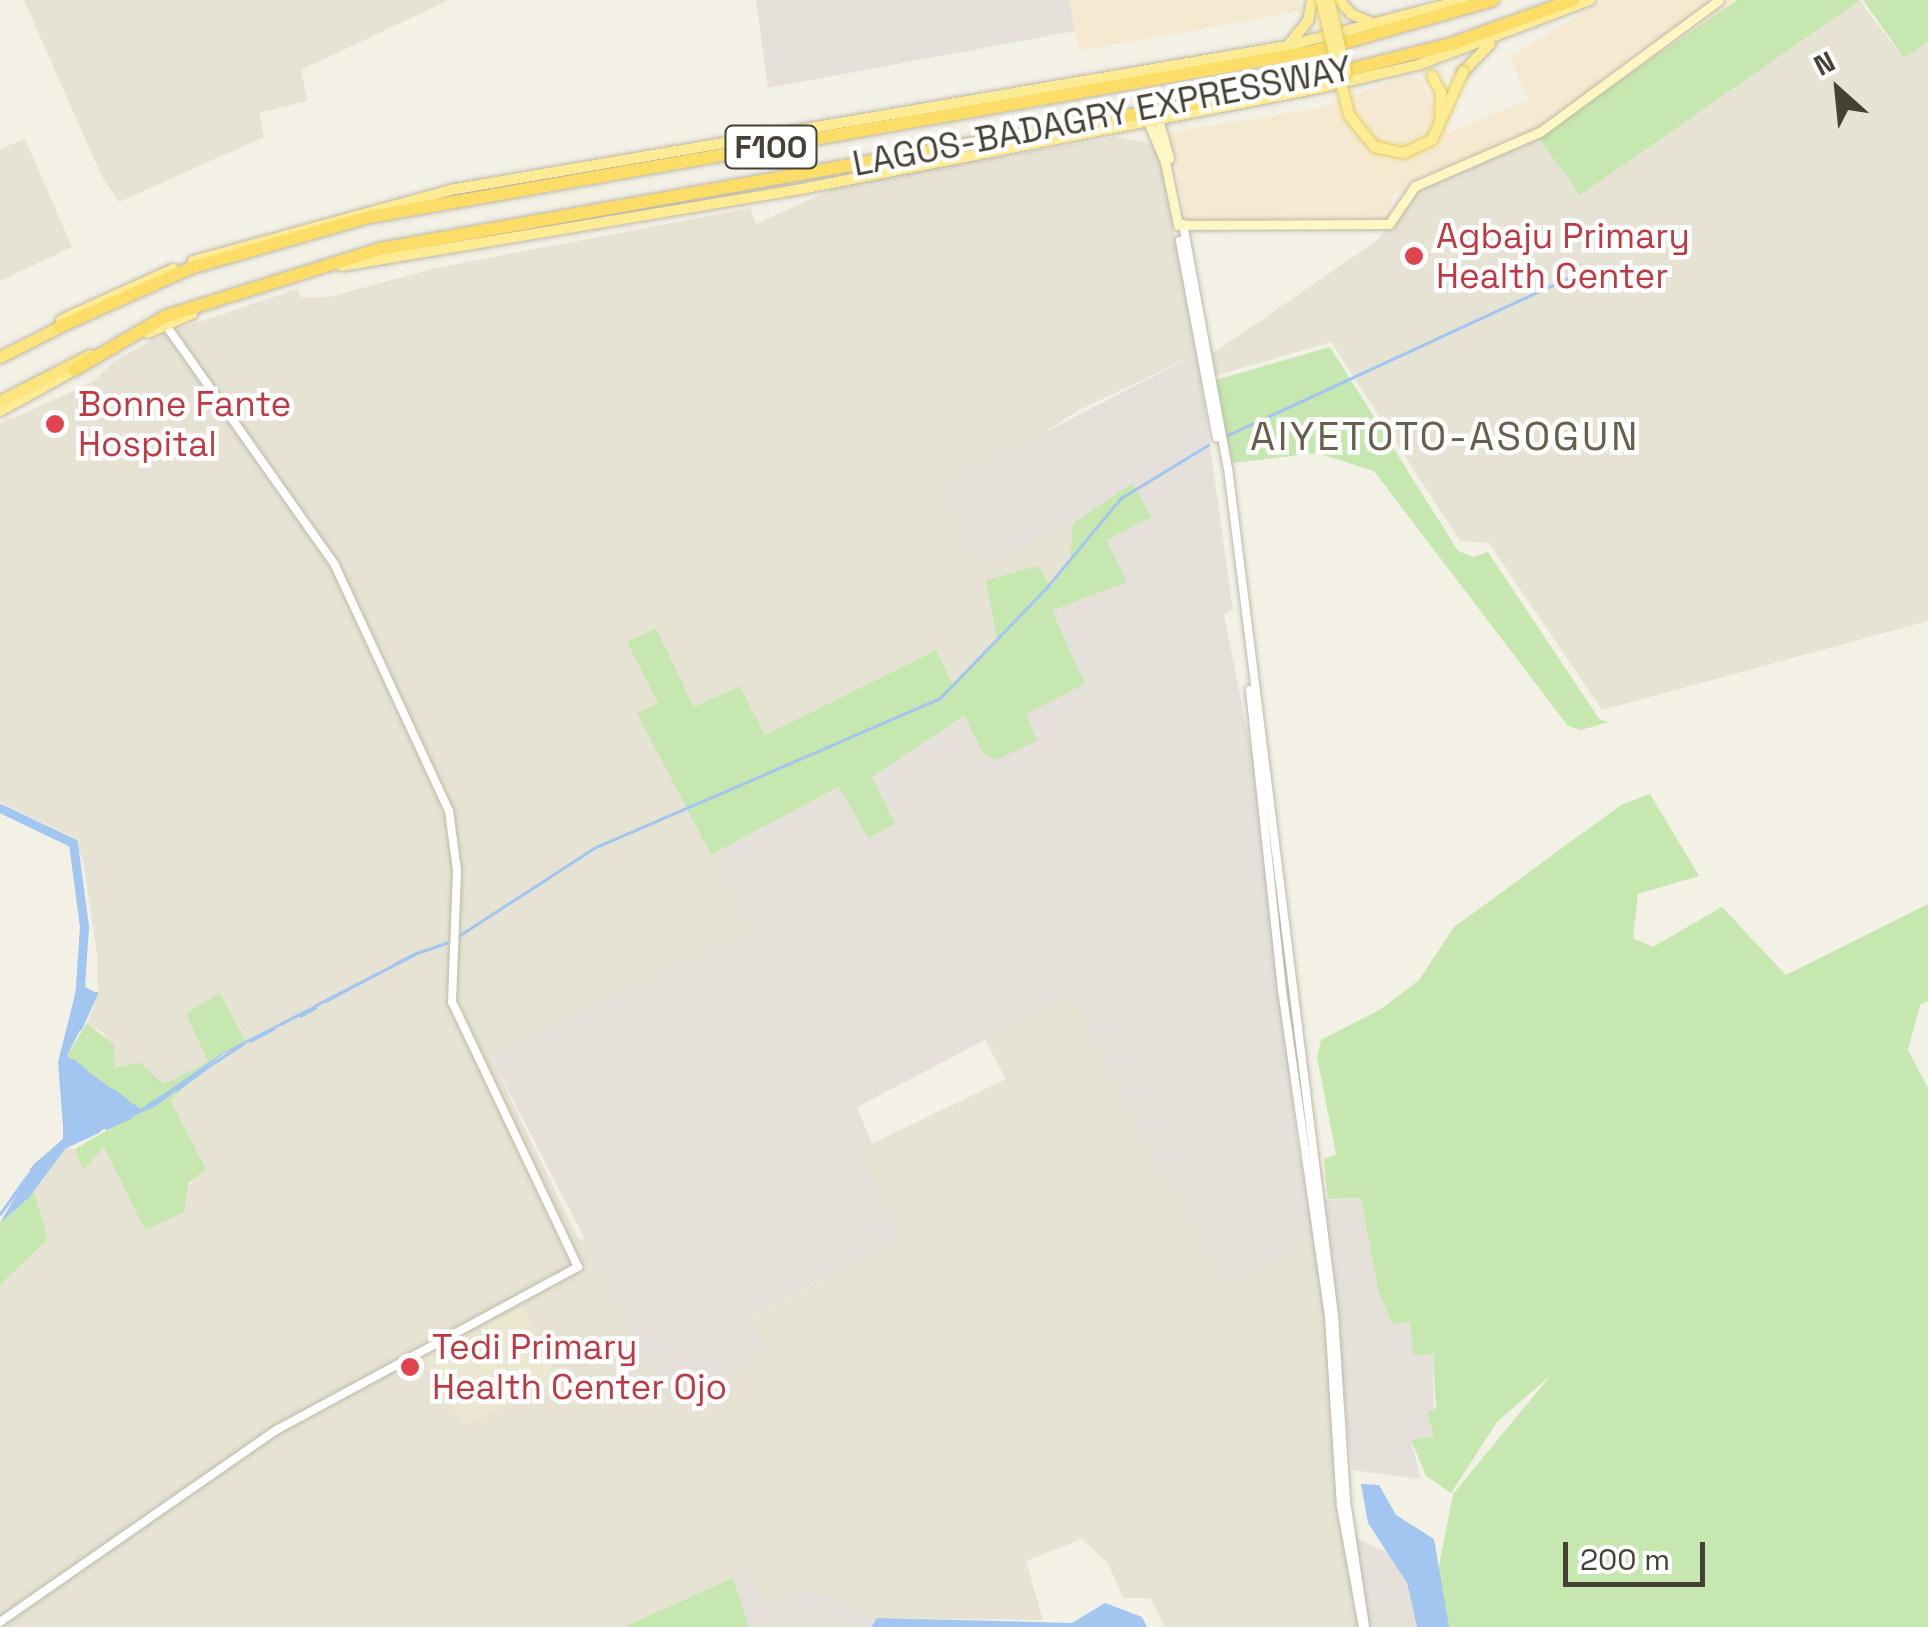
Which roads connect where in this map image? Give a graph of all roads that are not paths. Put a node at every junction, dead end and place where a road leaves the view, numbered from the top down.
1 (1312, 0) edge
2 (1321, 0) edge
3 (1329, 0) edge
4 (1339, 0) edge
5 (1464, 0) edge
6 (1493, 0) edge
7 (1572, 0) edge
8 (1590, 0) edge
9 (1719, 0) edge
10 (1380, 25) junction
11 (1496, 39) junction
12 (1287, 46) junction
13 (1403, 70) junction
14 (1153, 119) junction
15 (1180, 225) junction
16 (165, 324) junction
17 (59, 327) joint
18 (132, 334) junction
19 (0, 354) edge
20 (74, 370) junction
21 (0, 401) edge
22 (0, 411) edge
23 (0, 1622) edge
24 (1364, 1627) edge

1 - 12 main road
2 - 11 main road, bridge
3 - 13 main road, bridge
4 - 10 main road
5 - 10 main road, LAGOS-BADAGRY EXPRESSWAY
6 - 17 highway, LAGOS-BADAGRY EXPRESSWAY / F100
7 - 18 highway, LAGOS-BADAGRY EXPRESSWAY / F100
8 - 11 main road, LAGOS-BADAGRY EXPRESSWAY
9 - 15 main road
10 - 12 main road, LAGOS-BADAGRY EXPRESSWAY
11 - 13 main road, LAGOS-BADAGRY EXPRESSWAY
12 - 19 main road, LAGOS-BADAGRY EXPRESSWAY
13 - 14 main road, LAGOS-BADAGRY EXPRESSWAY
14 - 15 main road
14 - 16 main road, LAGOS-BADAGRY EXPRESSWAY
15 - 24 street
16 - 20 main road
16 - 23 street
17 - 19 highway, LAGOS-BADAGRY EXPRESSWAY / F100
18 - 20 highway
18 - 21 highway, LAGOS-BADAGRY EXPRESSWAY / F100
20 - 22 main road

